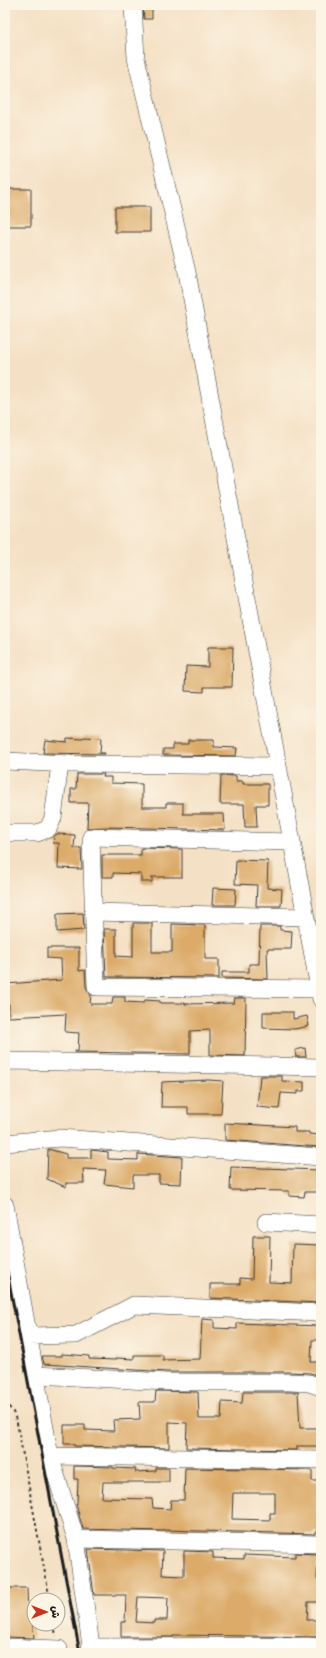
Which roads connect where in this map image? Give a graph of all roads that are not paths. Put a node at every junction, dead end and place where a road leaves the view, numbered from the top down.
1 (134, 5) edge
2 (5, 761) edge
3 (60, 764) junction
4 (278, 766) junction
5 (5, 833) edge
6 (292, 842) junction
7 (92, 912) junction
8 (306, 917) junction
9 (320, 994) edge
10 (5, 1063) edge
11 (321, 1067) edge
12 (5, 1143) edge
13 (321, 1157) edge
14 (5, 1205) edge
15 (266, 1222) dead end
16 (321, 1225) edge
17 (321, 1313) edge
18 (28, 1336) junction
19 (36, 1375) junction
20 (321, 1387) edge
21 (50, 1456) junction
22 (321, 1460) edge
23 (76, 1539) junction
24 (321, 1544) edge
25 (5, 1647) edge
26 (321, 1647) edge
27 (59, 1649) dead end
28 (91, 1650) edge

1 - 4 street
2 - 3 street
3 - 4 street
3 - 5 street
4 - 6 street
6 - 7 street
6 - 8 street
7 - 8 street
7 - 9 street
8 - 9 street
10 - 11 street
12 - 13 street
14 - 18 street
15 - 16 street
17 - 18 street
18 - 19 street
19 - 20 street
19 - 21 street
21 - 22 street
21 - 23 street
23 - 24 street
23 - 28 street
25 - 27 street
26 - 28 street

